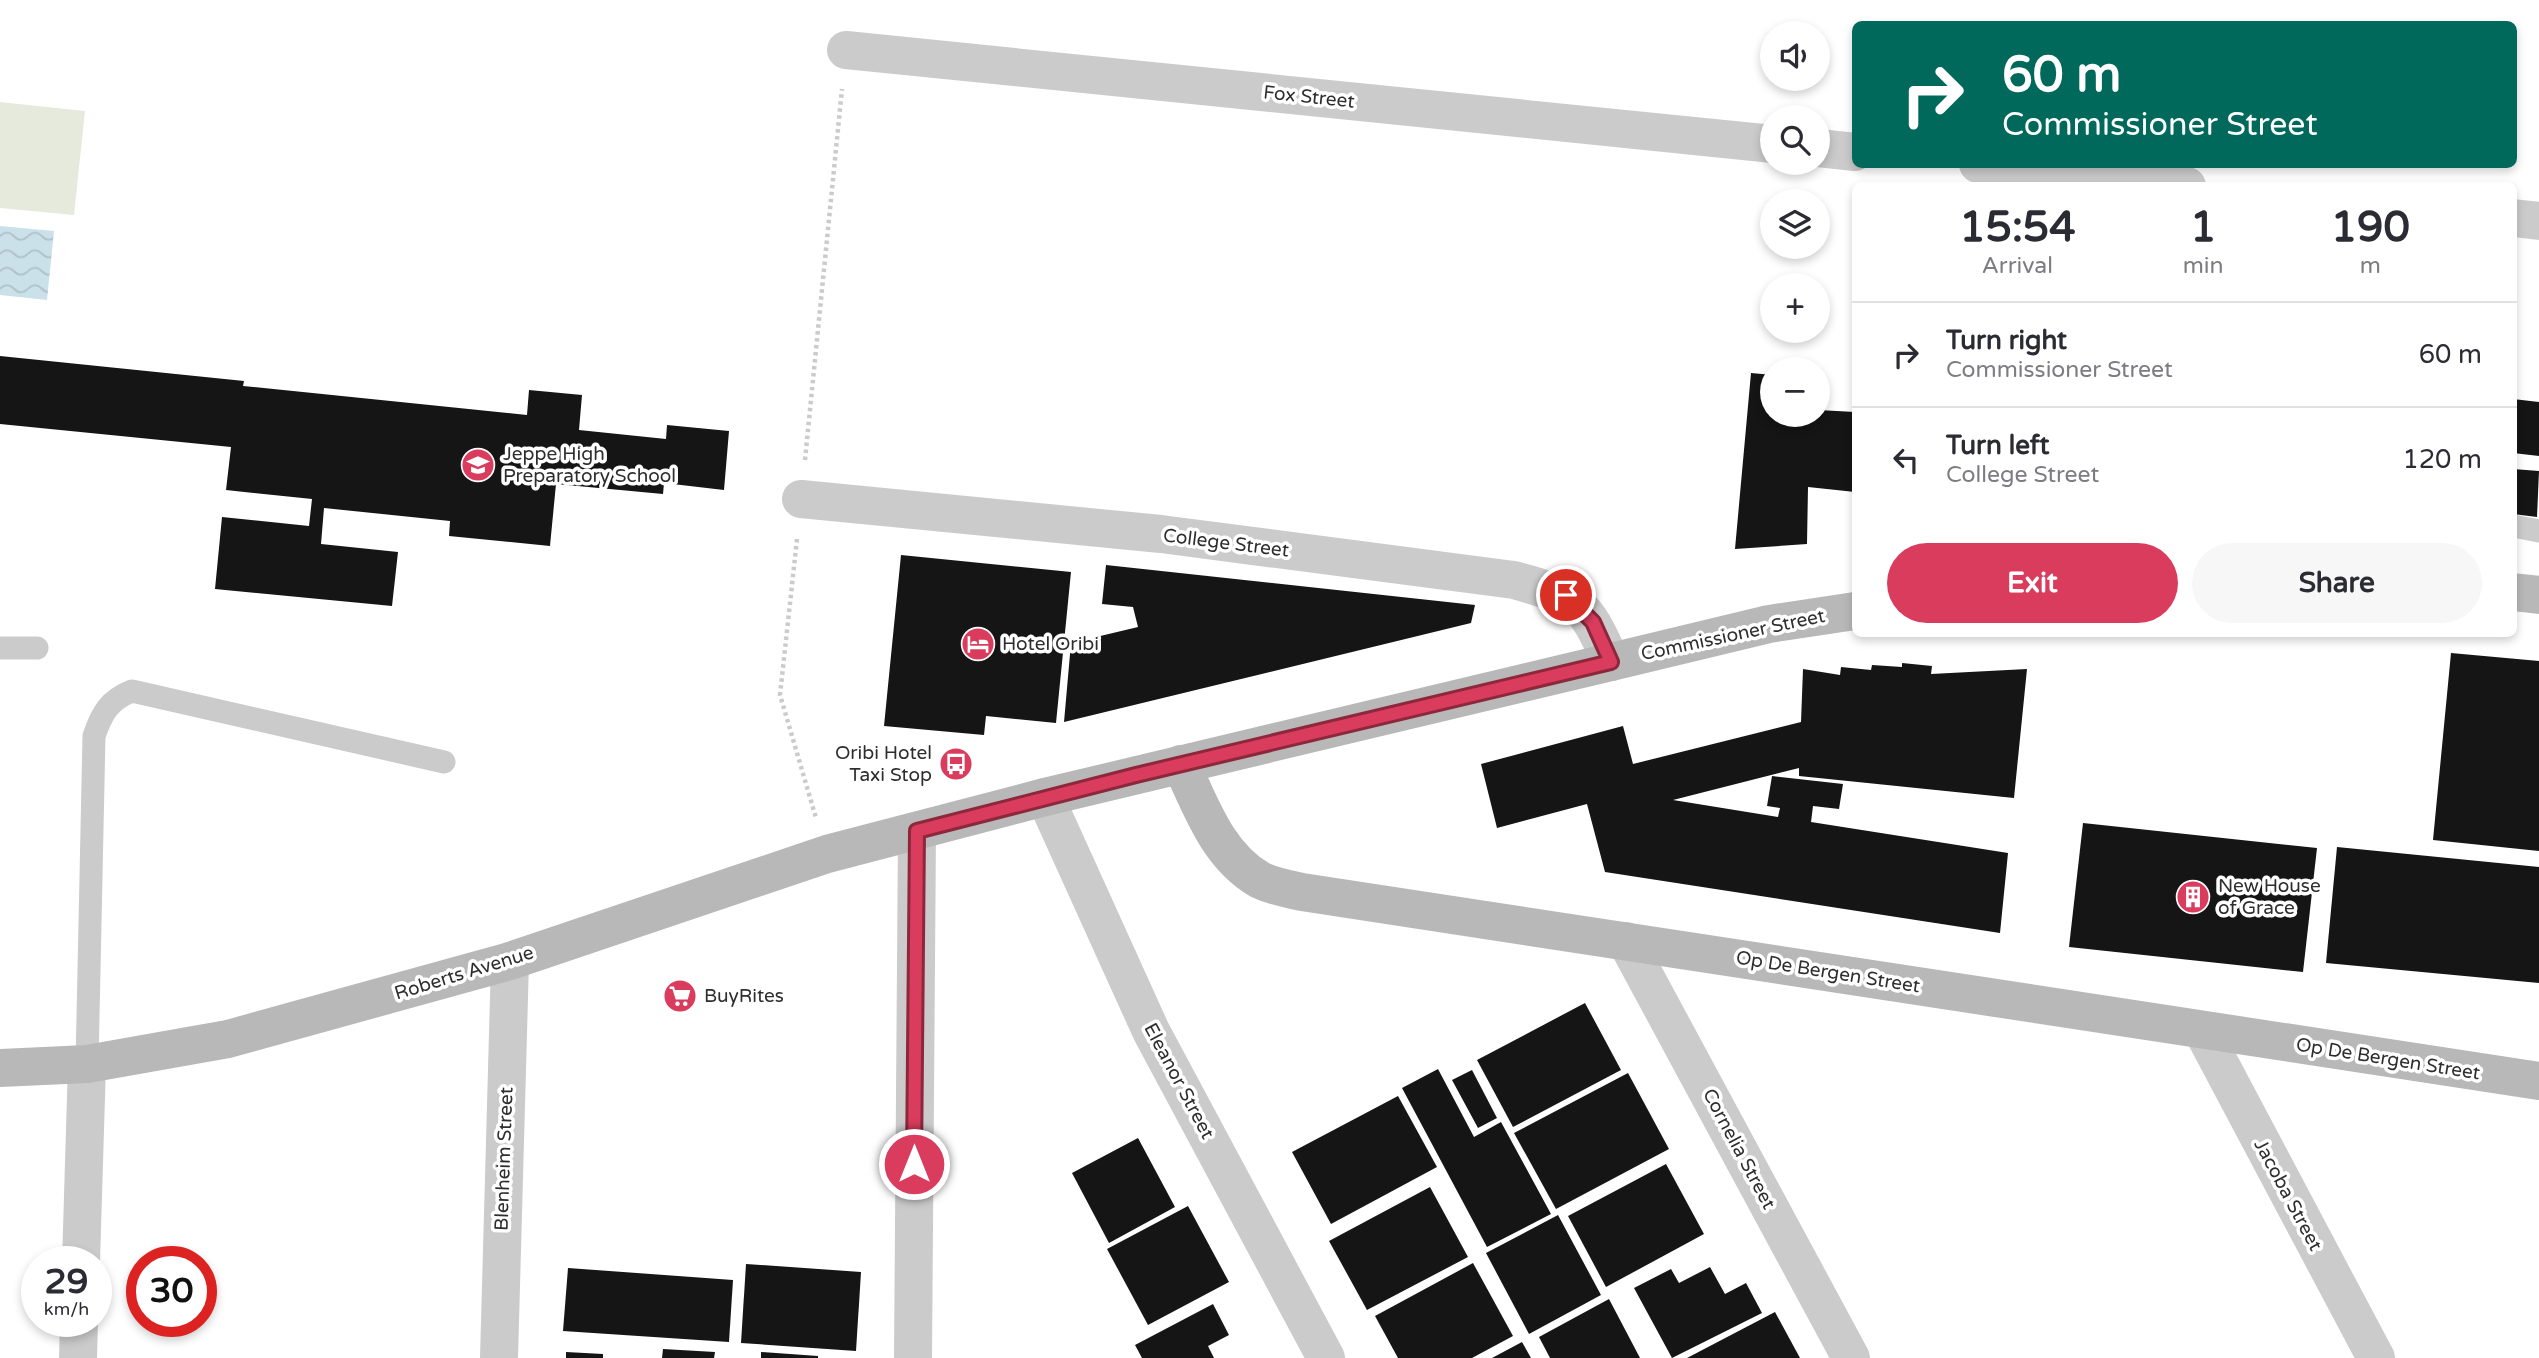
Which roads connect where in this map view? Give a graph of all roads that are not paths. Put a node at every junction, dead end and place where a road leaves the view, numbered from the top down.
1 (846, 50) road end
2 (1760, 143) edge
3 (1830, 149) edge
4 (1852, 152) edge
5 (2016, 168) edge
6 (2149, 182) edge
7 (2517, 218) edge
8 (2539, 220) edge
9 (801, 499) road end
10 (2517, 527) edge
11 (2539, 531) edge
12 (2517, 592) edge
13 (2539, 595) edge
14 (1852, 611) edge
15 (0, 648) edge
16 (37, 648) dead end
17 (1611, 662) junction
18 (444, 762) dead end
19 (1181, 764) junction
20 (1045, 797) junction
21 (917, 831) junction
22 (1626, 941) junction
23 (510, 961) junction
24 (2202, 1030) junction
25 (87, 1064) junction
26 (0, 1068) edge
27 (2539, 1082) edge
28 (81, 1246) edge
29 (79, 1337) edge
30 (78, 1358) edge
31 (499, 1358) edge
32 (913, 1358) edge
33 (1326, 1358) edge
34 (1851, 1358) edge
35 (2376, 1358) edge

1 - 2 street, Fox Street
3 - 4 street
5 - 6 street
7 - 8 street
9 - 17 street, College Street
10 - 11 lane
12 - 13 main road
14 - 17 main road, Commissioner Street
15 - 16 lane
17 - 19 main road, Commissioner Street
18 - 25 lane
19 - 20 main road, Commissioner Street
19 - 22 main road, Op De Bergen Street
20 - 21 main road, Commissioner Street
20 - 33 street, Eleanor Street
21 - 23 main road, Roberts Avenue
21 - 32 street
22 - 24 main road, Op De Bergen Street
22 - 34 street, Cornelia Street
23 - 25 main road, Roberts Avenue
23 - 31 street, Blenheim Street
24 - 27 main road, Op De Bergen Street
24 - 35 street, Jacoba Street
25 - 26 main road, Roberts Avenue
25 - 28 street
29 - 30 street

